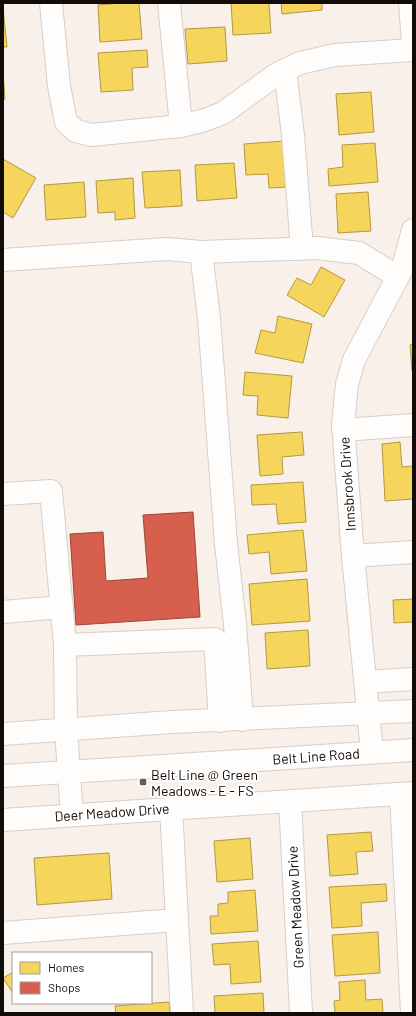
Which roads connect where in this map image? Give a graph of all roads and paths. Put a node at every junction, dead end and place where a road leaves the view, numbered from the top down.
1 (51, 3) edge
2 (169, 3) edge
3 (410, 3) edge
4 (413, 43) edge
5 (413, 50) edge
6 (285, 70) junction
7 (181, 126) junction
8 (413, 230) edge
9 (302, 249) junction
10 (201, 252) junction
11 (3, 260) edge
12 (405, 272) edge
13 (413, 425) edge
14 (343, 430) junction
15 (3, 494) edge
16 (413, 552) edge
17 (353, 556) junction
18 (62, 607) junction
19 (3, 612) edge
20 (65, 645) junction
21 (413, 679) edge
22 (365, 682) junction
23 (413, 711) edge
24 (368, 714) junction
25 (220, 720) junction
26 (242, 720) junction
27 (66, 730) junction
28 (3, 734) edge
29 (413, 750) edge
30 (372, 752) junction
31 (69, 771) junction
32 (3, 776) edge
33 (407, 794) edge
34 (290, 801) junction
35 (171, 808) junction
36 (72, 815) junction
37 (3, 820) edge
38 (177, 920) junction
39 (3, 933) edge
40 (182, 1013) edge
41 (301, 1013) edge
42 (412, 1013) edge

1 - 7 street
2 - 7 street
3 - 4 street
5 - 6 street
6 - 7 street
6 - 9 street
8 - 12 street, Innsbrook Drive
9 - 10 street
9 - 12 street
10 - 11 street
10 - 26 street
12 - 14 street, Innsbrook Drive
13 - 14 street
14 - 17 street, Innsbrook Drive
15 - 18 street
16 - 17 street
17 - 22 street, Innsbrook Drive
18 - 19 street
18 - 20 street
20 - 25 street
20 - 27 street
21 - 22 street
22 - 24 street, Innsbrook Drive
23 - 24 street
24 - 26 street
24 - 30 street, Innsbrook Drive
25 - 26 street
25 - 27 street
27 - 28 street
27 - 31 street
29 - 30 street, Belt Line Road
30 - 31 street, Belt Line Road
31 - 32 street, Belt Line Road
31 - 36 street
33 - 34 street, Deer Meadow Drive
33 - 42 street
34 - 35 street, Deer Meadow Drive
34 - 41 street, Green Meadow Drive
35 - 36 street, Deer Meadow Drive
35 - 38 street
36 - 37 street, Deer Meadow Drive
38 - 39 street
38 - 40 street

